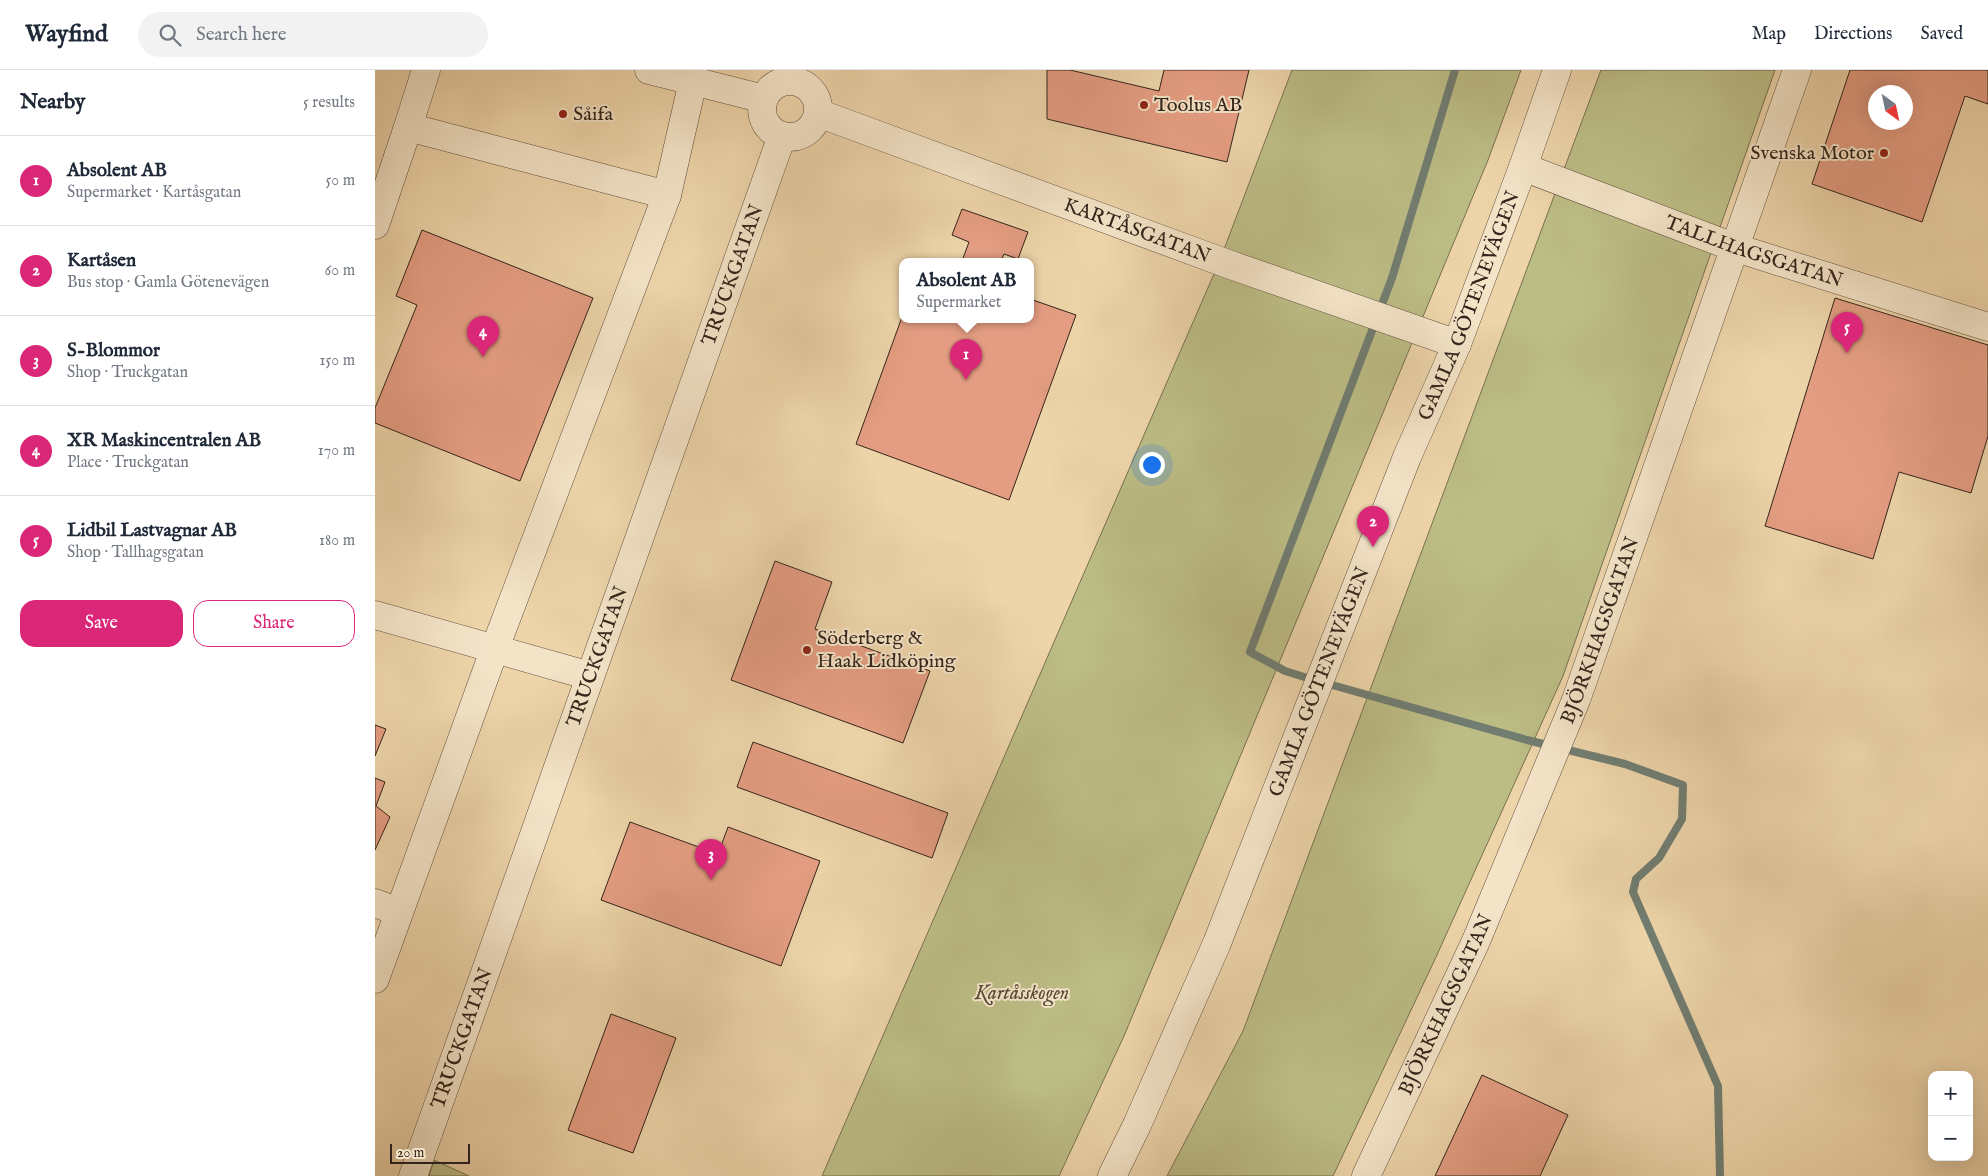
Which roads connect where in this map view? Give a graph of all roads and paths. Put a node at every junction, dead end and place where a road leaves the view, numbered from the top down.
1 (426, 70) edge
2 (649, 70) edge
3 (1557, 70) edge
4 (1797, 70) edge
5 (798, 76) edge
6 (693, 81) junction
7 (764, 99) junction
8 (818, 113) junction
9 (408, 127) junction
10 (782, 136) junction
11 (1523, 167) junction
12 (667, 195) junction
13 (375, 225) edge
14 (1736, 248) junction
15 (1988, 327) edge
16 (1457, 344) junction
17 (375, 615) edge
18 (495, 648) junction
19 (590, 676) junction
20 (387, 908) edge
21 (375, 979) edge
22 (413, 1176) edge
23 (1112, 1176) edge
24 (1366, 1176) edge

1 - 9 street
2 - 6 street
3 - 11 street, GAMLA GÖTENEVÄGEN
4 - 14 street, BJÖRKHAGSGATAN
5 - 7 street
5 - 8 street
6 - 7 street
6 - 12 street
7 - 10 street
8 - 10 street
8 - 16 street, KARTÅSGATAN
9 - 12 street
9 - 13 street
10 - 19 street, TRUCKGATAN
11 - 14 street, TALLHAGSGATAN
11 - 16 street, GAMLA GÖTENEVÄGEN
12 - 18 street
14 - 15 street, TALLHAGSGATAN
14 - 24 street, BJÖRKHAGSGATAN
16 - 23 street, GAMLA GÖTENEVÄGEN
17 - 18 street
18 - 19 street
18 - 20 street
19 - 22 street, TRUCKGATAN
20 - 21 street

